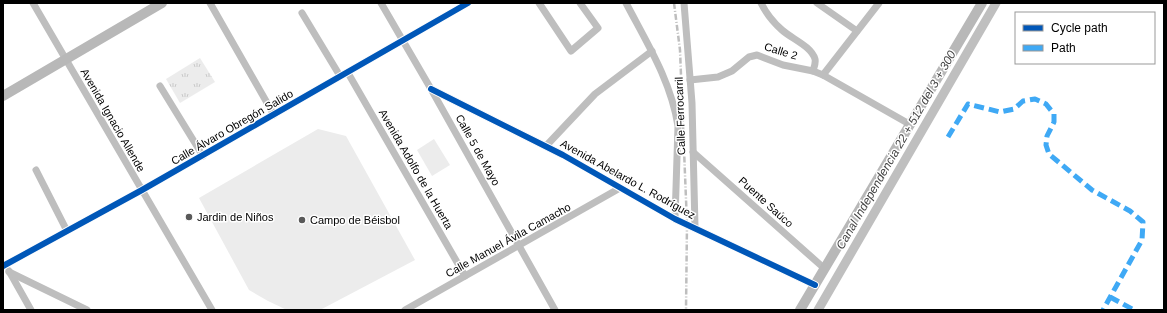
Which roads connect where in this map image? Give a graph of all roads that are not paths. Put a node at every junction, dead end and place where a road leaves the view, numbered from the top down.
1 (33, 3) edge
2 (162, 3) edge
3 (210, 3) edge
4 (381, 3) edge
5 (468, 3) edge
6 (539, 3) edge
7 (580, 3) edge
8 (626, 3) edge
9 (684, 3) edge
10 (761, 3) edge
11 (817, 3) edge
12 (879, 3) edge
13 (982, 3) edge
14 (302, 13) dead end
15 (857, 31) junction
16 (402, 41) junction
17 (652, 51) junction
18 (66, 60) junction
19 (812, 71) junction
20 (348, 73) junction
21 (823, 75) junction
22 (340, 76) junction
23 (690, 80) junction
24 (160, 86) dead end
25 (431, 90) junction
26 (3, 96) edge
27 (274, 115) junction
28 (911, 125) junction
29 (546, 146) junction
30 (693, 152) junction
31 (202, 156) junction
32 (36, 170) dead end
33 (620, 188) junction
34 (142, 190) junction
35 (675, 218) junction
36 (695, 227) junction
37 (67, 231) junction
38 (520, 246) junction
39 (3, 265) edge
40 (825, 269) junction
41 (10, 272) junction
42 (465, 276) junction
43 (815, 284) junction
44 (31, 310) edge
45 (87, 310) edge
46 (212, 310) edge
47 (406, 310) edge
48 (555, 310) edge
49 (800, 310) edge

1 - 18 street, Avenida Ignacio Allende
2 - 18 street
3 - 27 street
4 - 16 street, Calle 5 de Mayo
5 - 16 street, Calle Álvaro Obregón Salido
6 - 7 street
8 - 17 street
9 - 23 street, Calle Ferrocarril
10 - 19 street
11 - 15 street
12 - 15 street
13 - 28 street
14 - 22 street
15 - 21 street
16 - 20 street, Calle Álvaro Obregón Salido
16 - 25 street, Calle 5 de Mayo
17 - 29 street
17 - 35 street
18 - 26 street
18 - 34 street, Avenida Ignacio Allende
19 - 21 street, Calle 2
19 - 23 street, Calle 2
20 - 22 street, Calle Álvaro Obregón Salido
20 - 42 street, Avenida Adolfo de la Huerta
21 - 28 street, Calle 2
22 - 27 street, Calle Álvaro Obregón Salido
23 - 30 street, Calle Ferrocarril
24 - 31 street
25 - 29 street, Avenida Abelardo L. Rodríguez
25 - 38 street, Calle 5 de Mayo
27 - 31 street, Calle Álvaro Obregón Salido
28 - 40 street
29 - 33 street, Avenida Abelardo L. Rodríguez
30 - 36 street, Calle Ferrocarril
30 - 40 street, Puente Saúco
31 - 34 street, Calle Álvaro Obregón Salido
32 - 37 street
33 - 35 street, Avenida Abelardo L. Rodríguez
33 - 38 street, Calle Manuel Ávila Camacho
34 - 37 street, Calle Álvaro Obregón Salido
34 - 46 street, Avenida Ignacio Allende
35 - 36 street, Avenida Abelardo L. Rodríguez
36 - 43 street, Avenida Abelardo L. Rodríguez
37 - 39 street, Calle Álvaro Obregón Salido
38 - 42 street, Calle Manuel Ávila Camacho
38 - 48 street, Calle 5 de Mayo
39 - 41 street
40 - 43 street
41 - 44 street
41 - 45 street
42 - 47 street, Calle Manuel Ávila Camacho
43 - 49 street

